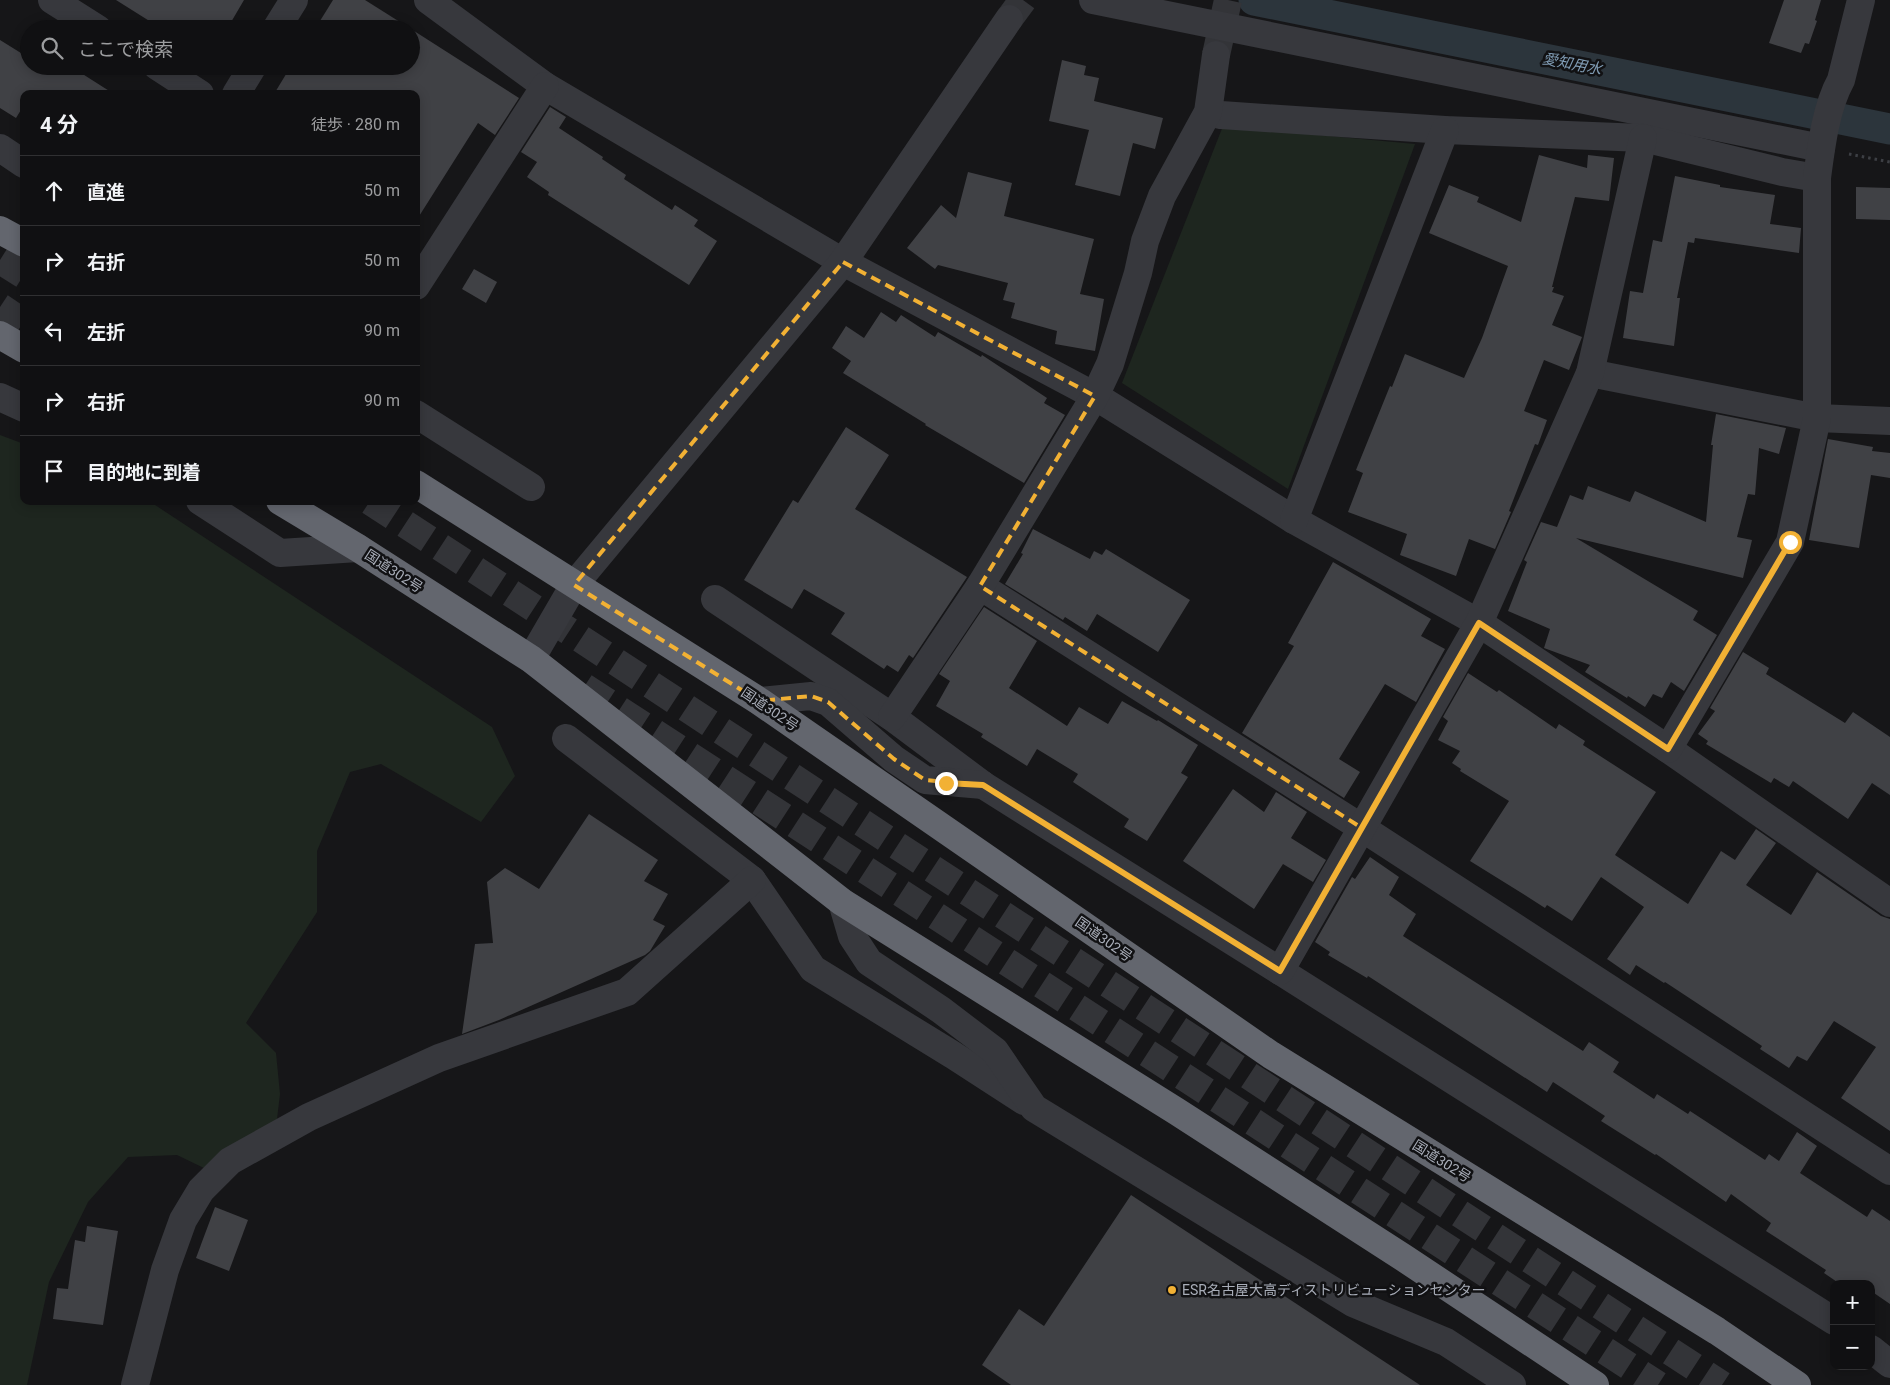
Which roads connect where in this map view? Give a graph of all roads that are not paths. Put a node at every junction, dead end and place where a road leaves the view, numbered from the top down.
1 (52, 0) edge
2 (294, 0) edge
3 (428, 0) edge
4 (1093, 0) edge
5 (1860, 0) edge
6 (1009, 19) tunnel mouth
7 (84, 20) edge
8 (282, 20) edge
9 (1216, 55) tunnel mouth
10 (171, 75) edge
11 (248, 75) edge
12 (545, 86) junction
13 (194, 90) edge
14 (238, 90) edge
15 (1208, 112) junction
16 (1445, 130) junction
17 (1642, 138) junction
18 (0, 148) edge
19 (1821, 148) junction
20 (20, 161) edge
21 (1817, 178) junction
22 (0, 230) edge
23 (20, 241) edge
24 (843, 262) junction
25 (420, 280) edge
26 (0, 334) edge
27 (20, 346) edge
28 (1590, 373) junction
29 (1094, 396) junction
30 (0, 397) edge
31 (20, 406) edge
32 (420, 417) edge
33 (1817, 418) junction
34 (1890, 421) edge
35 (420, 487) edge
36 (531, 487) dead end
37 (206, 505) edge
38 (287, 505) edge
39 (1294, 520) junction
40 (358, 548) junction
41 (574, 585) junction
42 (980, 586) junction
43 (715, 599) dead end
44 (1479, 623) junction
45 (531, 659) junction
46 (758, 701) junction
47 (892, 717) junction
48 (566, 738) dead end
49 (1668, 749) junction
50 (983, 785) junction
51 (1362, 828) junction
52 (752, 880) junction
53 (842, 902) junction
54 (1890, 902) edge
55 (1280, 971) junction
56 (941, 1010) junction
57 (954, 1055) junction
58 (1034, 1108) junction
59 (1890, 1171) edge
60 (1830, 1318) edge
61 (1875, 1351) edge
62 (1890, 1364) edge
63 (135, 1385) edge
64 (1512, 1385) edge
65 (1595, 1385) edge
66 (1797, 1385) edge

1 - 7 street
2 - 8 street
3 - 12 street
4 - 19 street
5 - 19 street
6 - 24 street
9 - 15 street
10 - 13 street
11 - 14 street
12 - 24 street
12 - 25 street
15 - 16 street
15 - 29 street
16 - 17 street
16 - 39 street
17 - 21 street
17 - 28 street
18 - 20 street
19 - 21 street
21 - 33 street
22 - 23 highway
24 - 29 street
24 - 41 street
26 - 27 highway
28 - 33 street
28 - 44 street
29 - 39 street
29 - 42 street
30 - 31 street
32 - 36 street
33 - 34 street
33 - 49 street
35 - 41 highway, 国道302号
37 - 40 street
38 - 40 highway, 国道302号
39 - 44 street
40 - 45 highway, 国道302号
41 - 45 street
41 - 46 highway, 国道302号
42 - 47 street
42 - 51 street
43 - 47 street
44 - 49 street
44 - 51 street
45 - 53 highway, 国道302号
46 - 50 street
46 - 66 highway, 国道302号
47 - 50 street
48 - 52 street
49 - 54 street
50 - 55 street
51 - 55 street
51 - 59 street
52 - 57 street
52 - 63 street
53 - 56 street
53 - 65 highway, 国道302号
55 - 60 street
56 - 57 street
56 - 58 street
57 - 58 street
58 - 64 street
61 - 62 street

